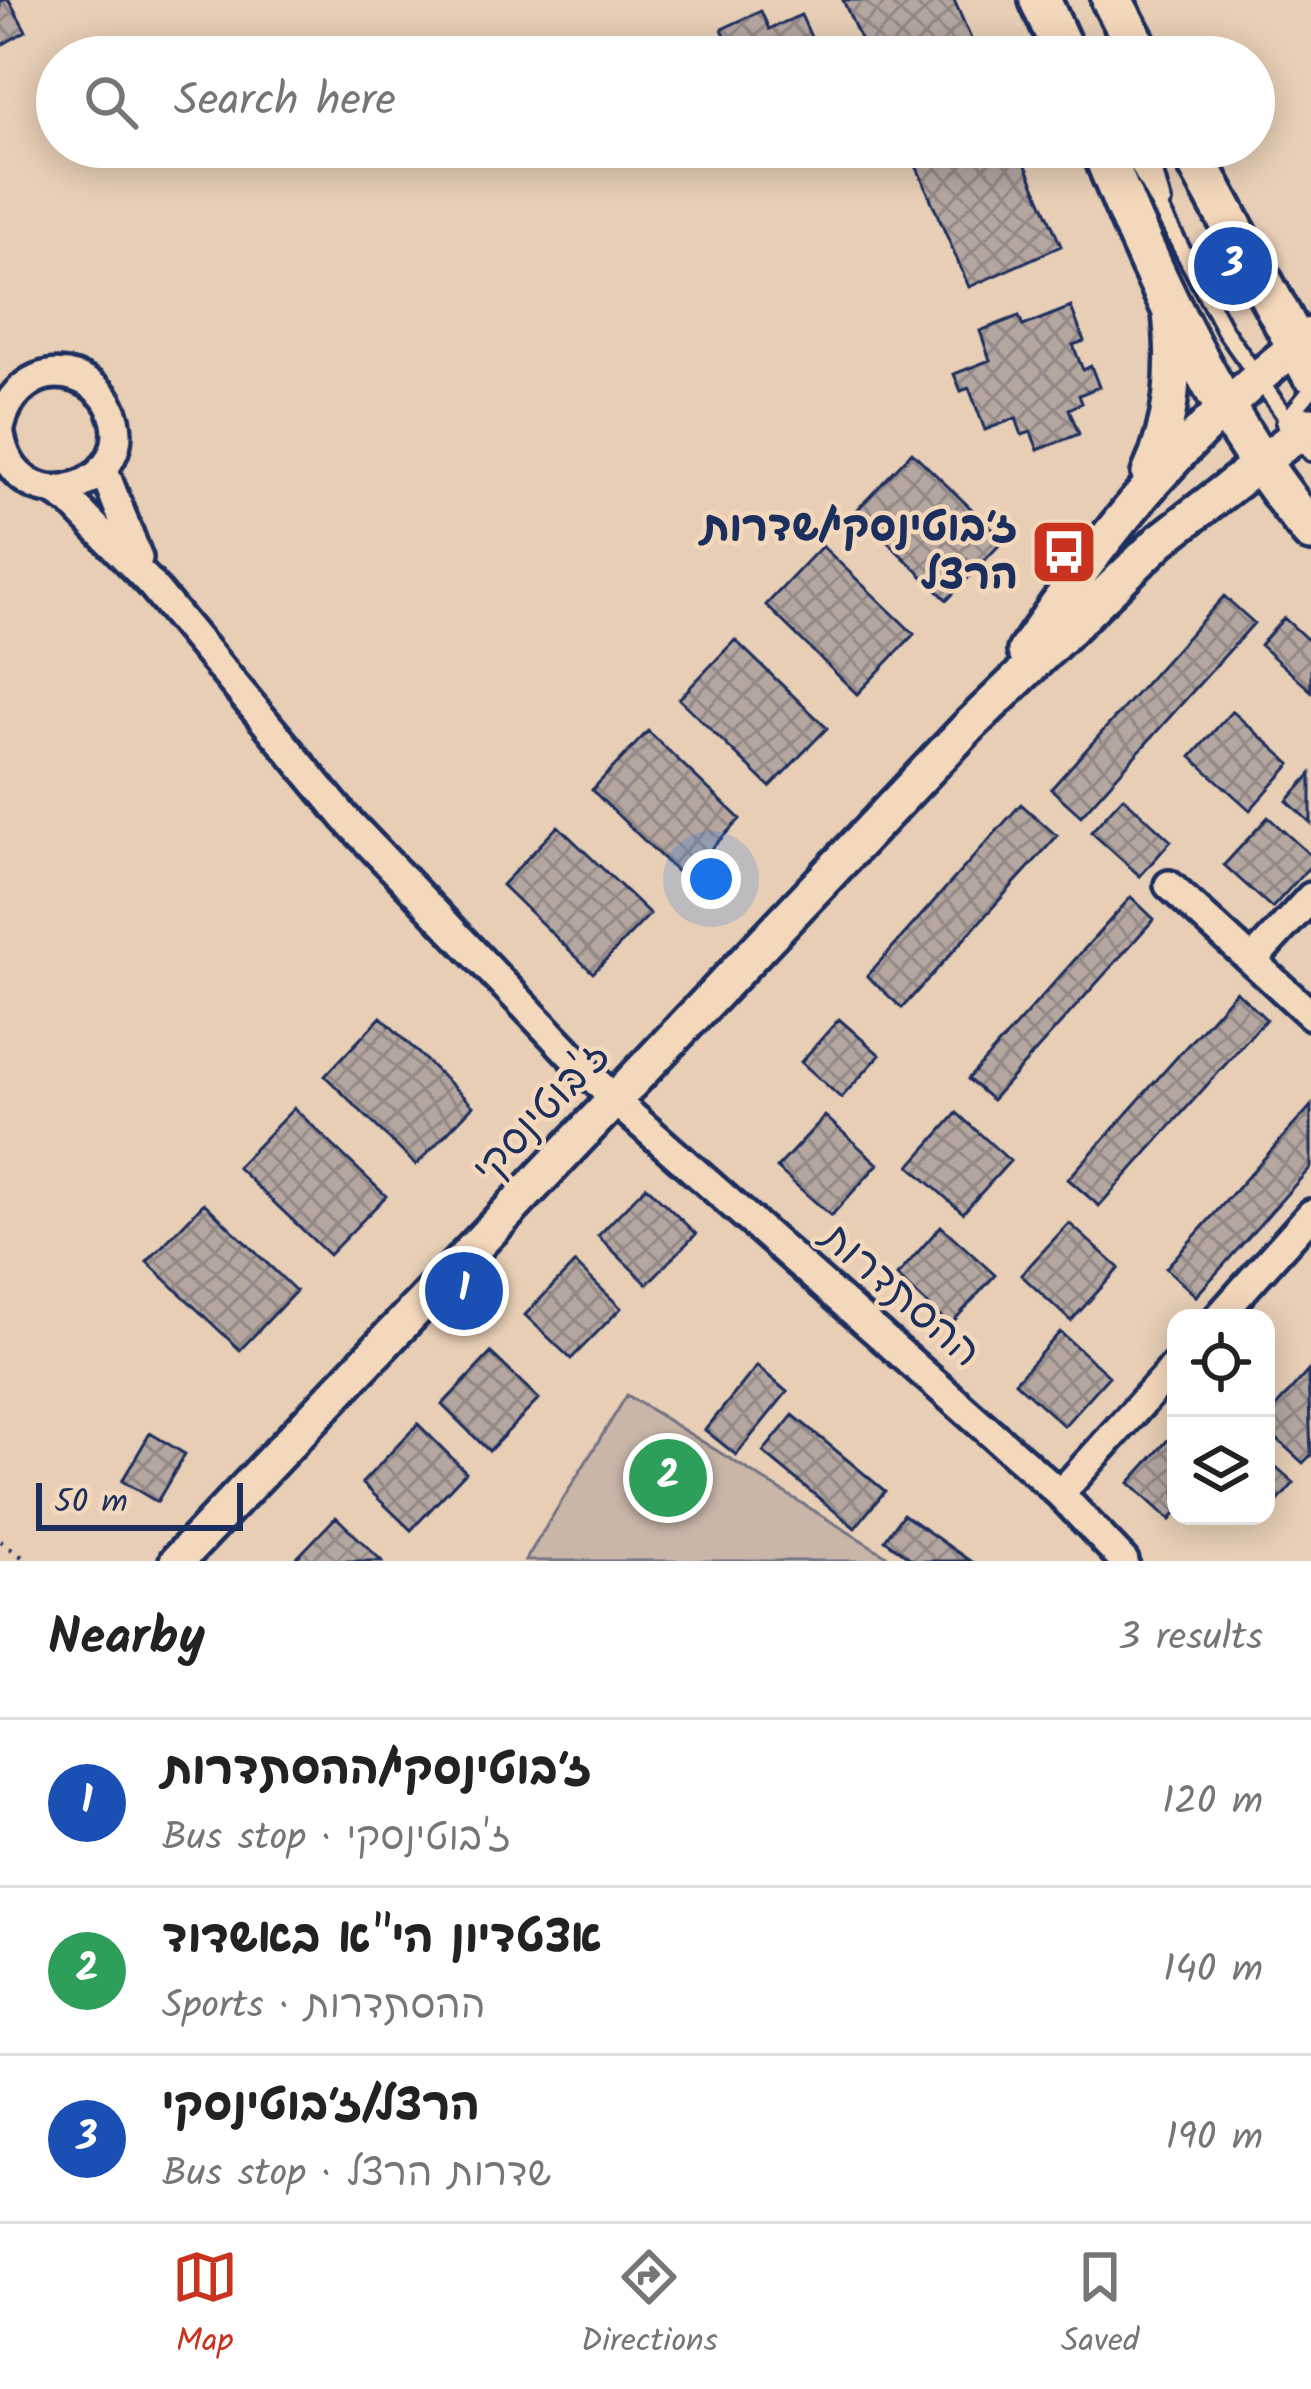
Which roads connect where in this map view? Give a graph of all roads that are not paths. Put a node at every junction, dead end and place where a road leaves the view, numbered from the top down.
1 (1041, 0) edge
2 (1108, 0) edge
3 (1057, 36) edge
4 (1065, 36) edge
5 (1117, 36) edge
6 (1129, 36) edge
7 (1109, 168) edge
8 (1140, 168) edge
9 (1154, 168) edge
10 (1201, 168) edge
11 (1171, 230) junction
12 (1170, 305) junction
13 (1306, 351) edge
14 (1256, 378) junction
15 (1311, 391) edge
16 (1226, 405) junction
17 (0, 431) edge
18 (1301, 433) edge
19 (1261, 462) junction
20 (104, 469) junction
21 (53, 490) junction
22 (1139, 494) junction
23 (1311, 531) edge
24 (150, 583) junction
25 (970, 725) junction
26 (1169, 885) dead end
27 (1311, 897) edge
28 (1252, 962) junction
29 (1311, 1015) edge
30 (615, 1101) junction
31 (1311, 1214) edge
32 (1226, 1309) edge
33 (1167, 1375) edge
34 (1060, 1494) junction
35 (178, 1561) edge
36 (1124, 1561) edge

1 - 3 main road
1 - 4 lane
2 - 5 lane
2 - 6 main road
7 - 12 main road
8 - 11 lane
9 - 11 lane
10 - 13 main road
11 - 14 lane
12 - 16 main road
12 - 22 street
13 - 14 street, ז'בוטינסקי
14 - 16 street, ז'בוטינסקי
14 - 18 lane
15 - 18 lane
16 - 19 main road
16 - 22 street, ז'בוטינסקי
17 - 20 street
17 - 21 street
18 - 19 street, ז'בוטינסקי
19 - 23 main road
19 - 25 street, ז'בוטינסקי
20 - 21 street
20 - 24 street
21 - 24 street
22 - 25 street, ז'בוטינסקי
24 - 30 street, ההסתדרות
25 - 30 street, ז'בוטינסקי
26 - 28 street
27 - 28 street
28 - 29 street
30 - 34 street, ההסתדרות
30 - 35 street, ז'בוטינסקי
31 - 32 street
33 - 34 street
34 - 36 street, ההסתדרות

